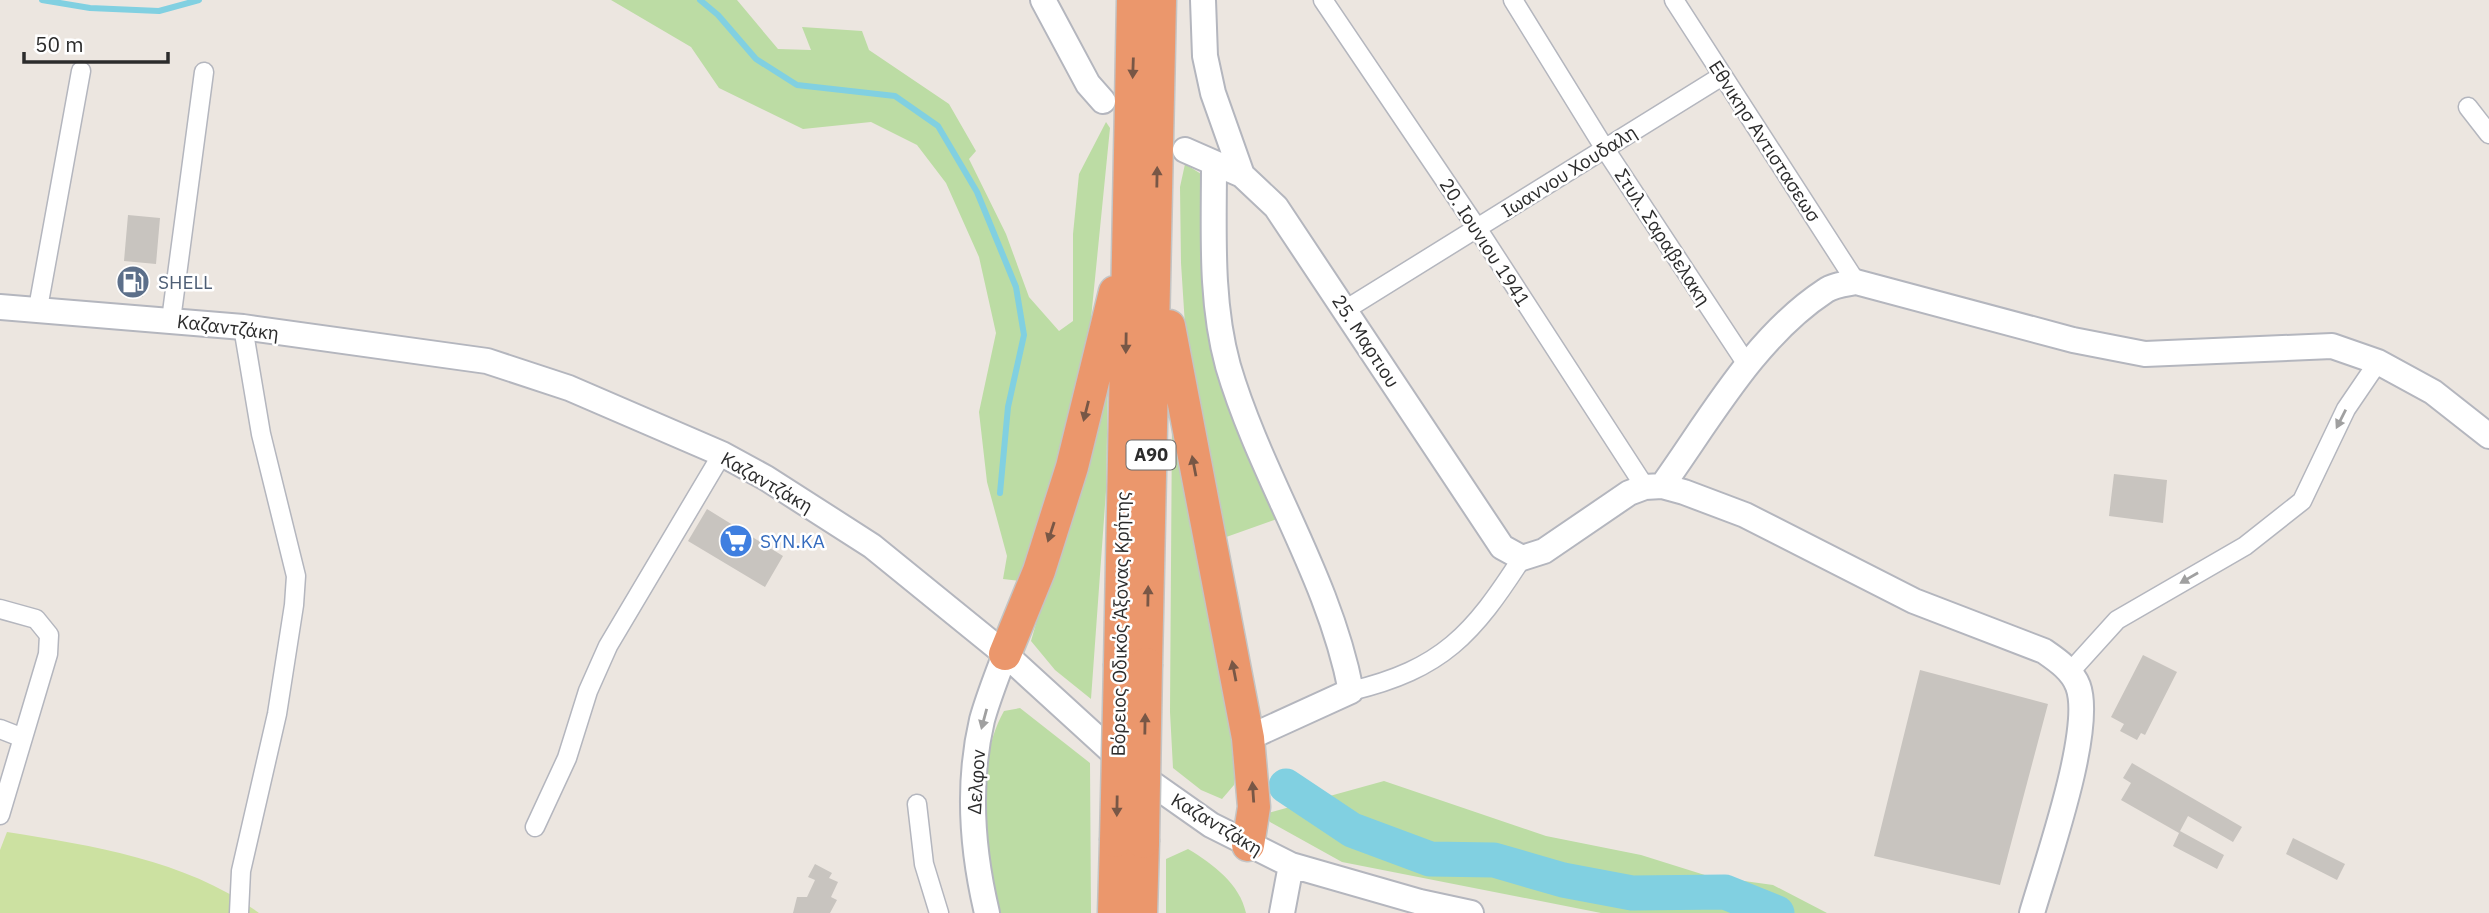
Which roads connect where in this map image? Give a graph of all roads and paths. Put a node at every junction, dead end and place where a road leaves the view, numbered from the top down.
1 (1133, 0) edge
2 (1160, 0) edge
3 (1203, 0) edge
4 (1323, 0) edge
5 (1513, 0) edge
6 (1674, 0) edge
7 (1054, 6) edge
8 (81, 71) dead end
9 (204, 72) dead end
10 (1723, 76) junction
11 (1102, 101) dead end
12 (2468, 107) dead end
13 (2489, 134) edge
14 (1605, 149) junction
15 (1185, 150) dead end
16 (1214, 164) junction
17 (1242, 175) junction
18 (1477, 228) junction
19 (1142, 248) junction
20 (1856, 282) junction
21 (0, 307) edge
22 (38, 308) junction
23 (1345, 310) junction
24 (172, 320) junction
25 (243, 327) junction
26 (2378, 362) junction
27 (1748, 366) junction
28 (2489, 436) edge
29 (722, 454) junction
30 (1654, 487) junction
31 (1522, 558) junction
32 (0, 610) edge
33 (1005, 654) junction
34 (2069, 673) junction
35 (1351, 691) junction
36 (0, 729) edge
37 (23, 738) junction
38 (1248, 738) junction
39 (917, 804) dead end
40 (0, 815) edge
41 (535, 827) dead end
42 (1129, 841) junction
43 (1248, 845) junction
44 (1291, 865) junction
45 (239, 913) edge
46 (939, 913) edge
47 (988, 913) edge
48 (1114, 913) edge
49 (1141, 913) edge
50 (1282, 913) edge
51 (1471, 913) edge
52 (2032, 913) edge

1 -> 19 highway, Βόρειος Οδικός Άξονας Κρήτης / Α90
19 -> 2 highway, Βόρειος Οδικός Άξονας Κρήτης / Α90
3 - 17 main road
4 - 18 street, 20. Ιουνιου 1941
5 - 14 street, Στυλ. Σαραβελακη
6 - 10 street, Εθνικησ Αντιστασεωσ
7 - 11 main road
8 - 22 street
9 - 24 street
10 - 14 street, Ιωαννου Χουδαλη
10 - 20 street, Εθνικησ Αντιστασεωσ
12 - 13 street
14 - 18 street, Ιωαννου Χουδαλη
14 - 27 street, Στυλ. Σαραβελακη
15 - 16 main road, 25. Μαρτιου
16 - 17 main road, 25. Μαρτιου
16 - 35 main road
17 - 23 main road, 25. Μαρτιου
18 - 23 street, Ιωαννου Χουδαλη
18 - 30 street, 20. Ιουνιου 1941
19 -> 33 highway
38 -> 19 highway
19 - 42 highway, Βόρειος Οδικός Άξονας Κρήτης / Α90, bridge
20 - 26 main road
20 - 27 main road
21 - 22 main road, Καζαντζάκη
22 - 24 main road, Καζαντζάκη
23 - 31 main road, 25. Μαρτιου
24 - 25 main road, Καζαντζάκη
25 - 29 main road, Καζαντζάκη
25 - 45 street
26 - 28 main road
26 -> 34 street
27 - 30 main road
29 - 33 main road, Καζαντζάκη
29 - 41 street
30 - 31 main road
30 - 34 main road
31 - 35 street
32 - 37 street
33 - 43 main road, Καζαντζάκη
33 -> 47 main road, Δελφον
34 - 52 main road
35 - 38 main road
36 - 37 street
37 - 40 street
43 -> 38 highway
39 - 46 street
42 - 48 highway, Βόρειος Οδικός Άξονας Κρήτης / Α90
42 - 49 highway, Βόρειος Οδικός Άξονας Κρήτης / Α90
43 - 44 main road, Καζαντζάκη
44 - 50 main road
44 - 51 main road, Καζαντζάκη

